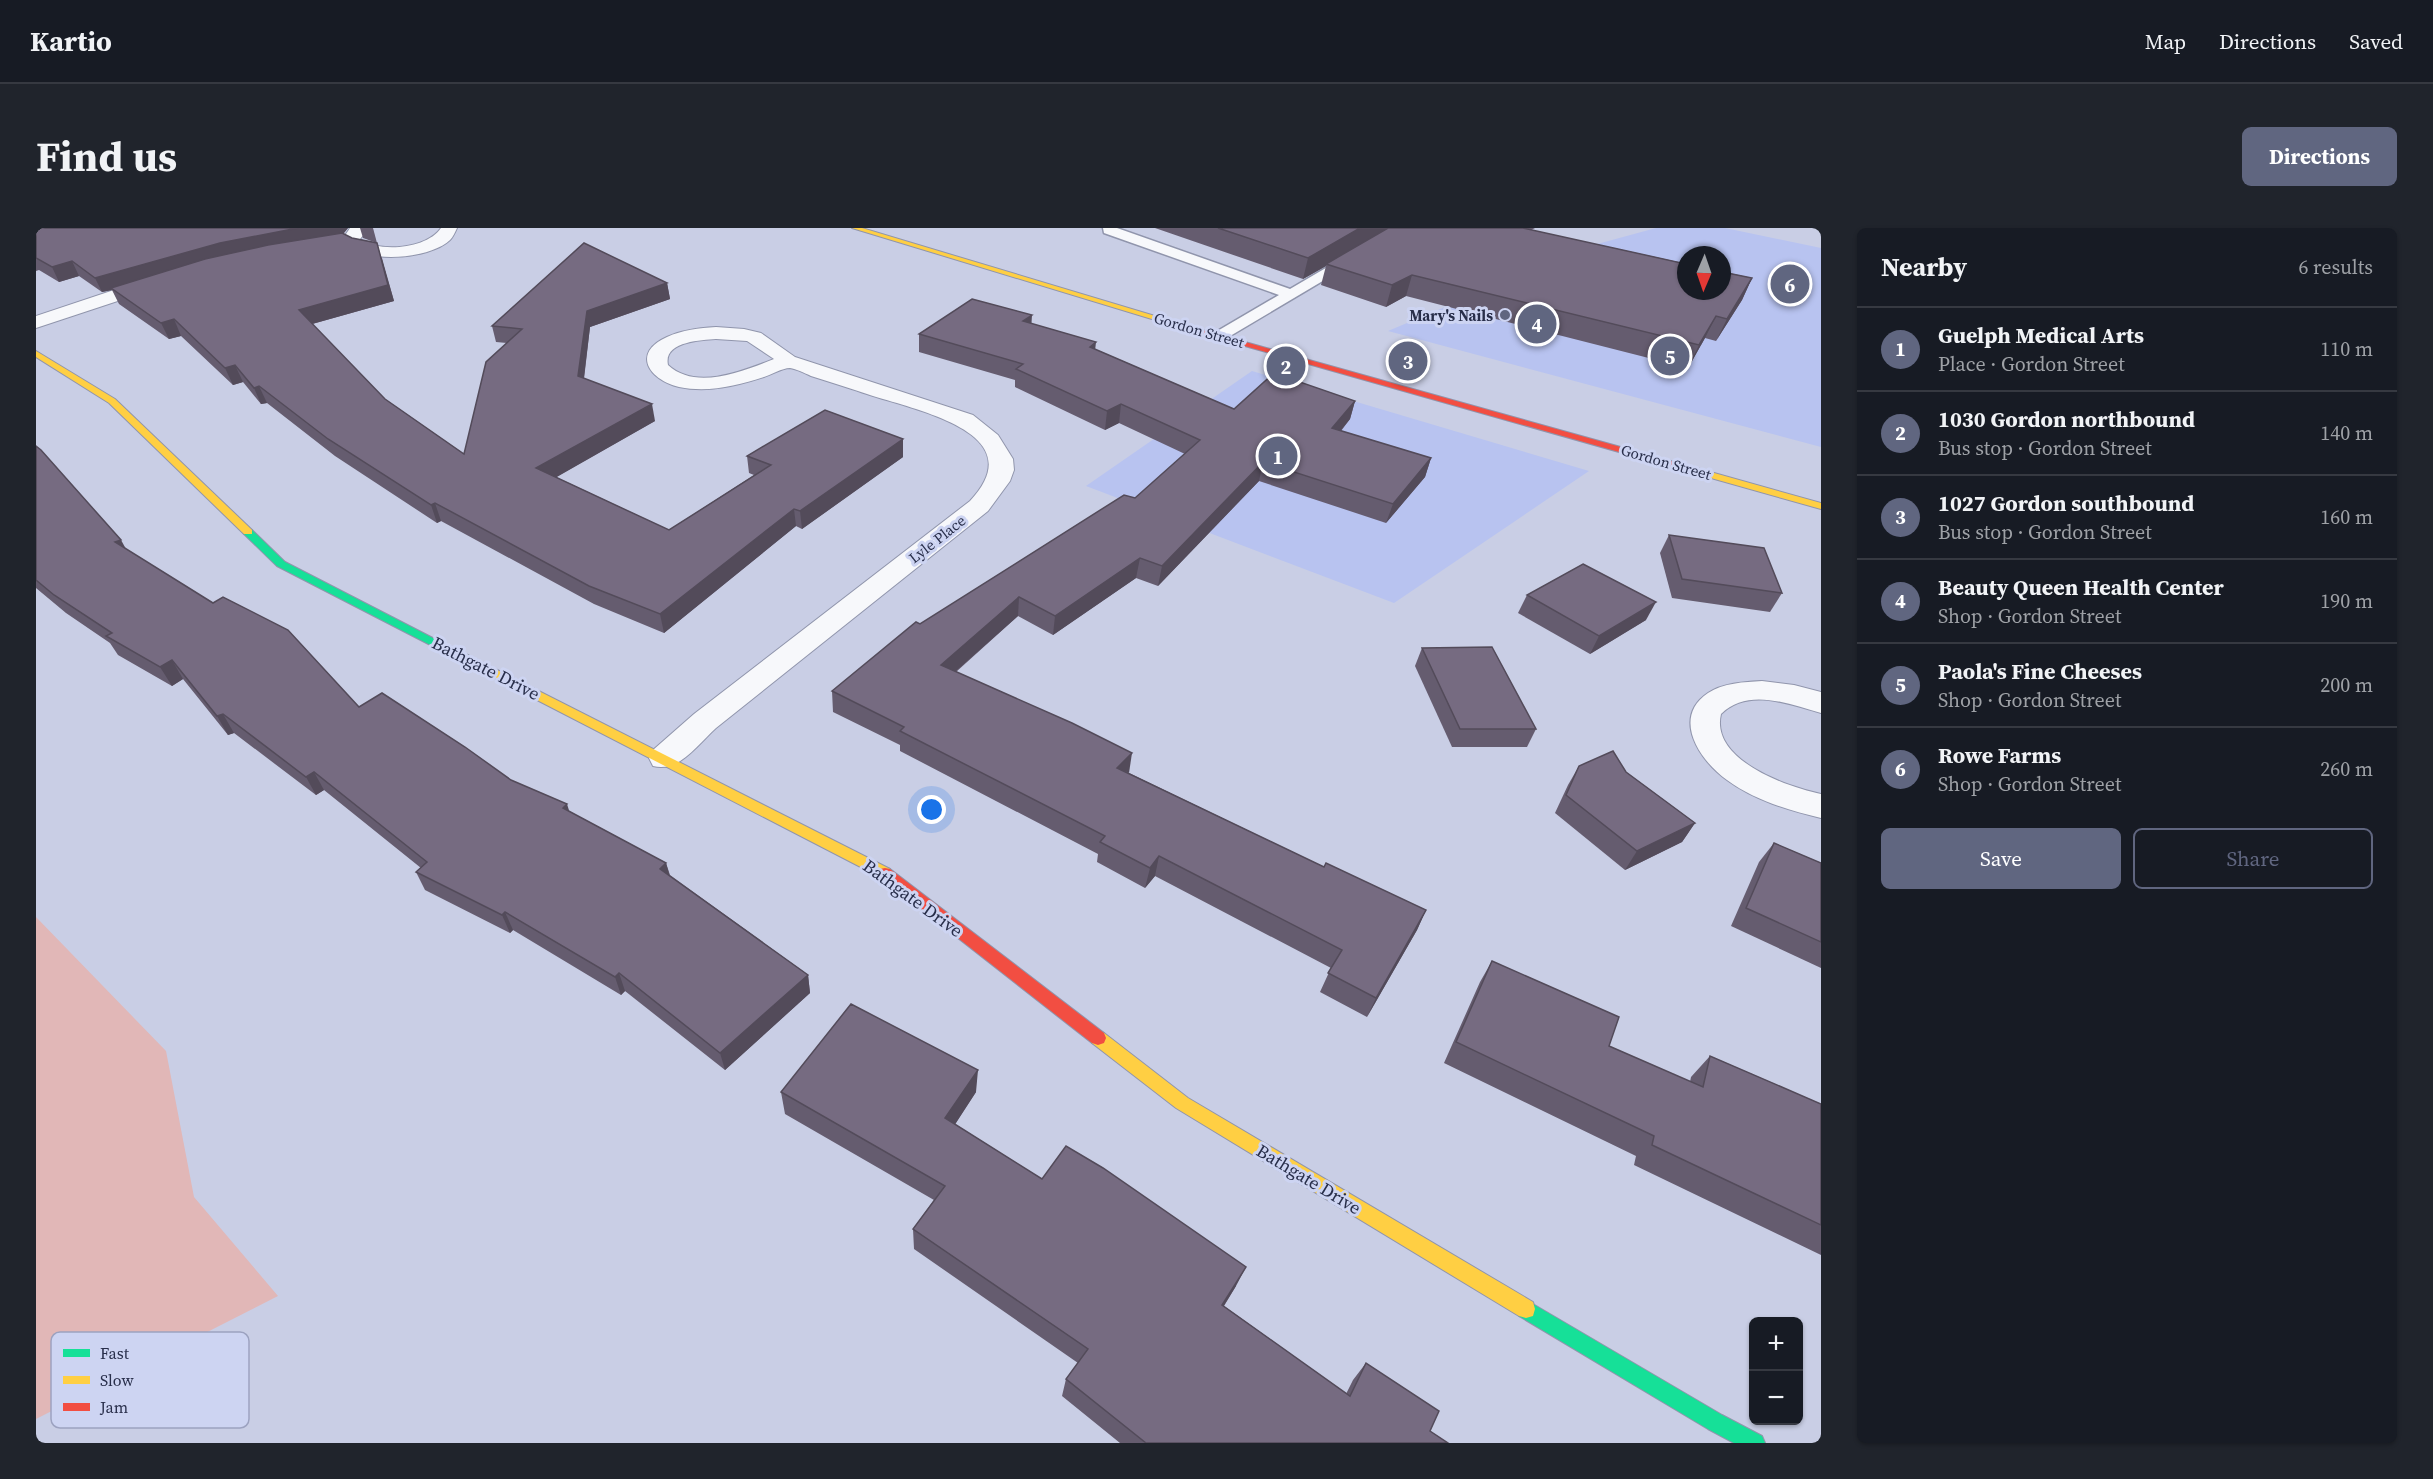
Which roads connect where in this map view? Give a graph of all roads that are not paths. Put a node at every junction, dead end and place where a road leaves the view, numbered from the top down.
1 (449, 228) edge
2 (855, 228) edge
3 (1405, 228) edge
4 (1107, 230) edge
5 (356, 234) edge
6 (331, 243) edge
7 (176, 276) edge
8 (1290, 294) junction
9 (36, 322) edge
10 (1220, 337) junction
11 (36, 353) edge
12 (788, 361) junction
13 (1821, 506) edge
14 (1821, 703) edge
15 (664, 758) junction
16 (1821, 806) edge
17 (1755, 1443) edge

1 - 5 street
2 - 10 street, Gordon Street
3 - 8 lane
4 - 8 lane
5 - 6 street
7 - 9 street
8 - 10 lane
10 - 13 street, Gordon Street
11 - 15 street, Bathgate Drive
12 - 12 street, Lyle Place
12 - 15 street, Lyle Place
14 - 16 street
15 - 17 street, Bathgate Drive

